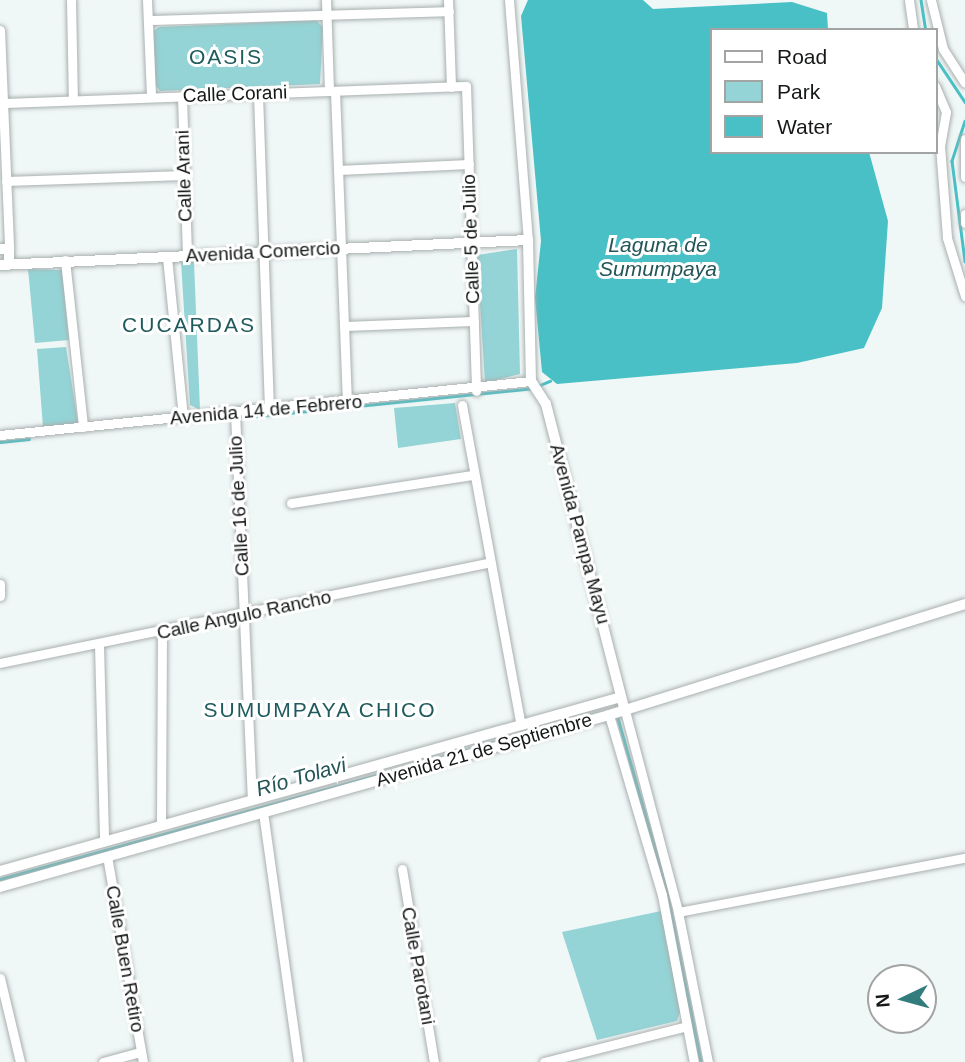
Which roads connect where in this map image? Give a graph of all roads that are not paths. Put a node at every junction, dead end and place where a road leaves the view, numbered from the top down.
1 (71, 0) edge
2 (147, 0) edge
3 (326, 0) edge
4 (448, 0) edge
5 (509, 0) edge
6 (909, 0) edge
7 (932, 0) edge
8 (449, 11) junction
9 (326, 15) junction
10 (148, 20) junction
11 (913, 28) edge
12 (0, 30) edge
13 (1, 60) edge
14 (1, 78) edge
15 (965, 83) edge
16 (466, 86) joint
17 (451, 87) junction
18 (332, 91) junction
19 (937, 91) edge
20 (258, 94) junction
21 (182, 96) junction
22 (151, 97) junction
23 (73, 100) junction
24 (3, 103) junction
25 (965, 139) edge
26 (469, 164) junction
27 (338, 170) junction
28 (184, 175) junction
29 (965, 177) edge
30 (6, 181) junction
31 (965, 214) edge
32 (965, 223) edge
33 (528, 240) junction
34 (471, 243) junction
35 (341, 248) junction
36 (4, 249) edge
37 (262, 252) junction
38 (187, 256) junction
39 (167, 257) junction
40 (65, 260) junction
41 (4, 263) edge
42 (965, 296) edge
43 (474, 321) junction
44 (344, 326) junction
45 (531, 381) junction
46 (476, 391) junction
47 (347, 403) junction
48 (462, 404) dead end
49 (268, 410) junction
50 (183, 417) junction
51 (235, 417) junction
52 (83, 426) junction
53 (0, 435) edge
54 (471, 475) junction
55 (291, 503) dead end
56 (488, 563) junction
57 (0, 584) edge
58 (0, 596) edge
59 (965, 604) edge
60 (245, 616) junction
61 (162, 634) junction
62 (99, 645) junction
63 (0, 663) edge
64 (623, 702) junction
65 (610, 715) junction
66 (521, 725) junction
67 (252, 798) junction
68 (263, 812) junction
69 (161, 824) junction
70 (104, 840) junction
71 (107, 856) junction
72 (965, 858) edge
73 (402, 869) dead end
74 (0, 871) edge
75 (0, 887) edge
76 (678, 912) junction
77 (0, 978) edge
78 (687, 1026) junction
79 (141, 1052) junction
80 (557, 1060) edge
81 (20, 1062) edge
82 (103, 1062) edge
83 (143, 1062) edge
84 (298, 1062) edge
85 (434, 1062) edge
86 (544, 1062) edge
87 (694, 1062) edge
88 (708, 1062) edge

1 - 23 street
2 - 10 street
3 - 9 street
4 - 8 street
5 - 33 street, Avenida Pampa Mayu
6 - 11 street
7 - 15 street
8 - 9 street
8 - 17 street
9 - 10 street
9 - 18 street
10 - 22 street
12 - 13 street
13 - 14 street
14 - 24 street
16 - 17 street, Calle Corani
16 - 26 street, Calle 5 de Julio
17 - 18 street, Calle Corani
18 - 20 street, Calle Corani
18 - 27 street
19 - 42 street
20 - 21 street, Calle Corani
20 - 37 street
21 - 22 street, Calle Corani
21 - 28 street, Calle Arani
22 - 23 street, Calle Corani
23 - 24 street, Calle Corani
24 - 30 street
25 - 29 street
26 - 27 street
26 - 34 street, Calle 5 de Julio
27 - 35 street
28 - 30 street
28 - 38 street, Calle Arani
30 - 36 street
31 - 32 street
33 - 34 street, Avenida Comercio
33 - 45 street, Avenida Pampa Mayu
34 - 35 street, Avenida Comercio
34 - 43 street, Calle 5 de Julio
35 - 37 street, Avenida Comercio
35 - 44 street
36 - 41 street
37 - 38 street, Avenida Comercio
37 - 49 street
38 - 39 street, Avenida Comercio
39 - 40 street, Avenida Comercio
39 - 50 street
40 - 41 street, Avenida Comercio
40 - 52 street
43 - 44 street
43 - 46 street, Calle 5 de Julio
44 - 47 street
45 - 46 street, Avenida 14 de Febrero
45 - 64 street, Avenida Pampa Mayu
46 - 47 street, Avenida 14 de Febrero
47 - 49 street, Avenida 14 de Febrero
48 - 54 street
49 - 51 street, Avenida 14 de Febrero
50 - 51 street, Avenida 14 de Febrero
50 - 52 street, Avenida 14 de Febrero
51 - 60 street, Calle 16 de Julio
52 - 53 street, Avenida 14 de Febrero
54 - 55 street
54 - 56 street
56 - 60 street, Calle Angulo Rancho
56 - 66 street
57 - 58 street
59 - 64 street, Avenida 21 de Septiembre
60 - 61 street, Calle Angulo Rancho
60 - 67 street, Calle 16 de Julio
61 - 62 street, Calle Angulo Rancho
61 - 69 street
62 - 63 street, Calle Angulo Rancho
62 - 70 street
64 - 65 street, Avenida 21 de Septiembre
64 - 66 street, Avenida 21 de Septiembre
64 - 76 street, Avenida Pampa Mayu
65 - 68 street, Avenida 21 de Septiembre
65 - 78 street
66 - 67 street, Avenida 21 de Septiembre
67 - 69 street, Avenida 21 de Septiembre
68 - 71 street, Avenida 21 de Septiembre
68 - 84 street
69 - 70 street, Avenida 21 de Septiembre
70 - 74 street, Avenida 21 de Septiembre
71 - 75 street, Avenida 21 de Septiembre
71 - 79 street, Calle Buen Retiro
72 - 76 street
73 - 85 street, Calle Parotani
76 - 88 street, Avenida Pampa Mayu
77 - 81 street
78 - 80 street
78 - 87 street
79 - 82 street
79 - 83 street, Calle Buen Retiro
80 - 86 street

